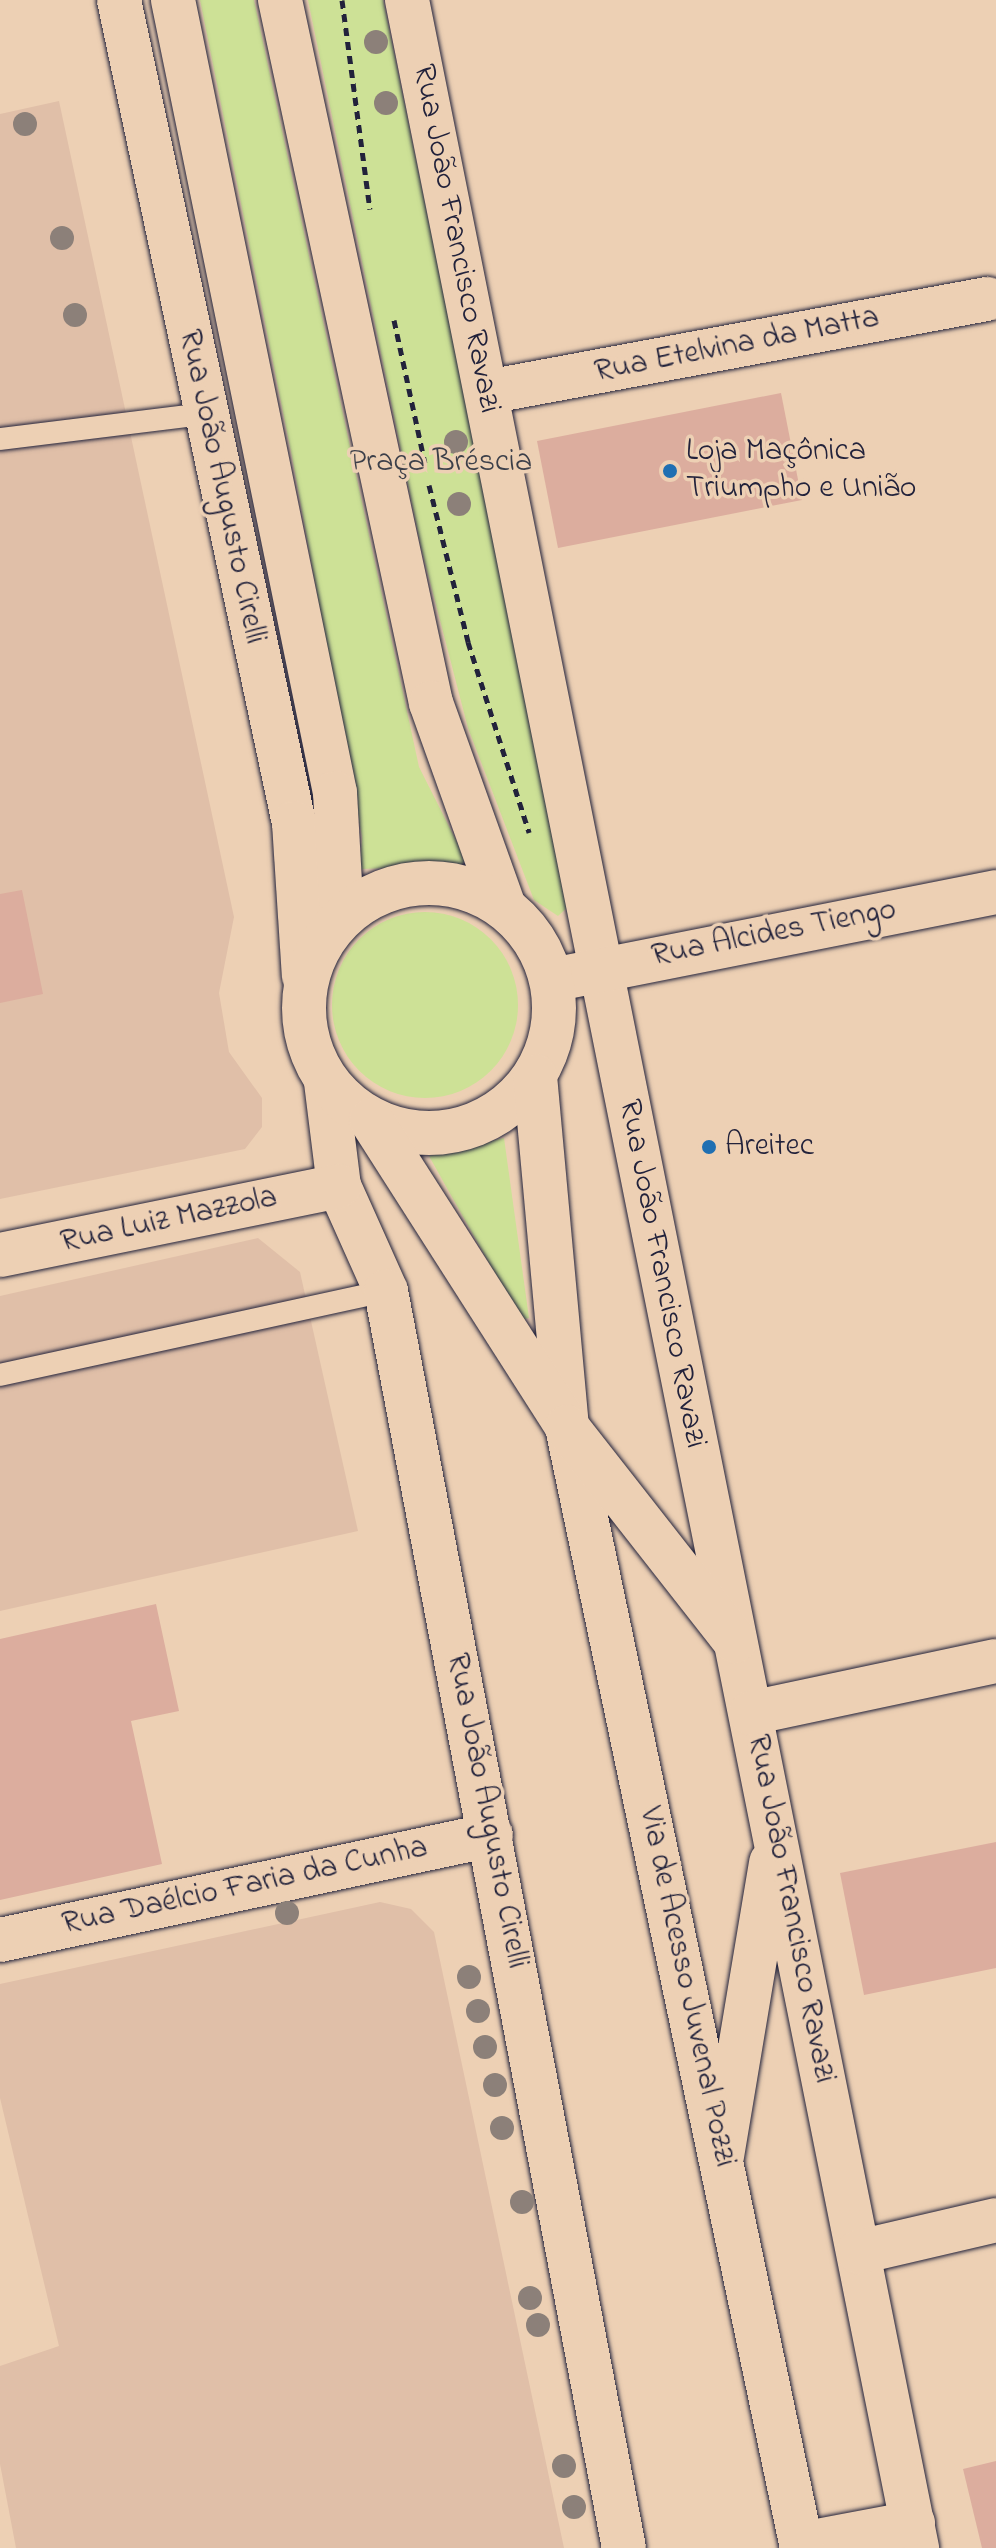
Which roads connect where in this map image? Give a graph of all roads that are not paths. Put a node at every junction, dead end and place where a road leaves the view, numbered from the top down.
1 (119, 0) edge
2 (173, 0) edge
3 (280, 0) edge
4 (407, 0) edge
5 (987, 299) dead end
6 (487, 392) junction
7 (205, 414) junction
8 (0, 439) edge
9 (996, 892) edge
10 (504, 907) junction
11 (342, 917) junction
12 (599, 968) junction
13 (304, 976) junction
14 (552, 980) junction
15 (535, 1076) junction
16 (326, 1082) junction
17 (371, 1120) junction
18 (339, 1186) junction
19 (0, 1255) edge
20 (386, 1291) junction
21 (0, 1375) edge
22 (567, 1427) junction
23 (735, 1641) junction
24 (996, 1661) edge
25 (751, 1713) junction
26 (491, 1835) junction
27 (775, 1836) junction
28 (0, 1940) edge
29 (722, 2156) junction
30 (996, 2220) edge
31 (859, 2252) junction
32 (915, 2535) edge
33 (801, 2546) edge
34 (624, 2548) edge

1 - 7 street, Rua João Augusto Cirelli
2 - 11 street
3 - 10 street
4 - 6 street, Rua João Francisco Ravazi
5 - 6 street, Rua Etelvina da Matta
6 - 12 street, Rua João Francisco Ravazi
7 - 8 lane
7 - 13 street, Rua João Augusto Cirelli
9 - 12 street, Rua Alcides Tiengo
10 - 11 street
10 - 14 street
11 - 13 street
12 - 14 street, Rua Alcides Tiengo
12 - 23 street, Rua João Francisco Ravazi
13 - 16 street
14 - 15 street
15 - 17 street
15 - 22 street, Via de Acesso Juvenal Pozzi
16 - 17 street
16 - 18 street, Rua João Augusto Cirelli
17 - 22 street, Via de Acesso Juvenal Pozzi
18 - 19 street, Rua Luiz Mazzola
18 - 20 street, Rua João Augusto Cirelli
20 - 21 lane
20 - 26 street, Rua João Augusto Cirelli
22 - 23 street
22 - 29 street, Via de Acesso Juvenal Pozzi
23 - 25 street, Rua João Francisco Ravazi
24 - 25 street
25 - 27 street, Rua João Francisco Ravazi
26 - 28 street, Rua Daélcio Faria da Cunha
26 - 34 street, Rua João Augusto Cirelli
27 - 29 street
27 - 31 street, Rua João Francisco Ravazi
29 - 33 street, Via de Acesso Juvenal Pozzi
30 - 31 street
31 - 32 street, Rua João Francisco Ravazi
32 - 33 street

